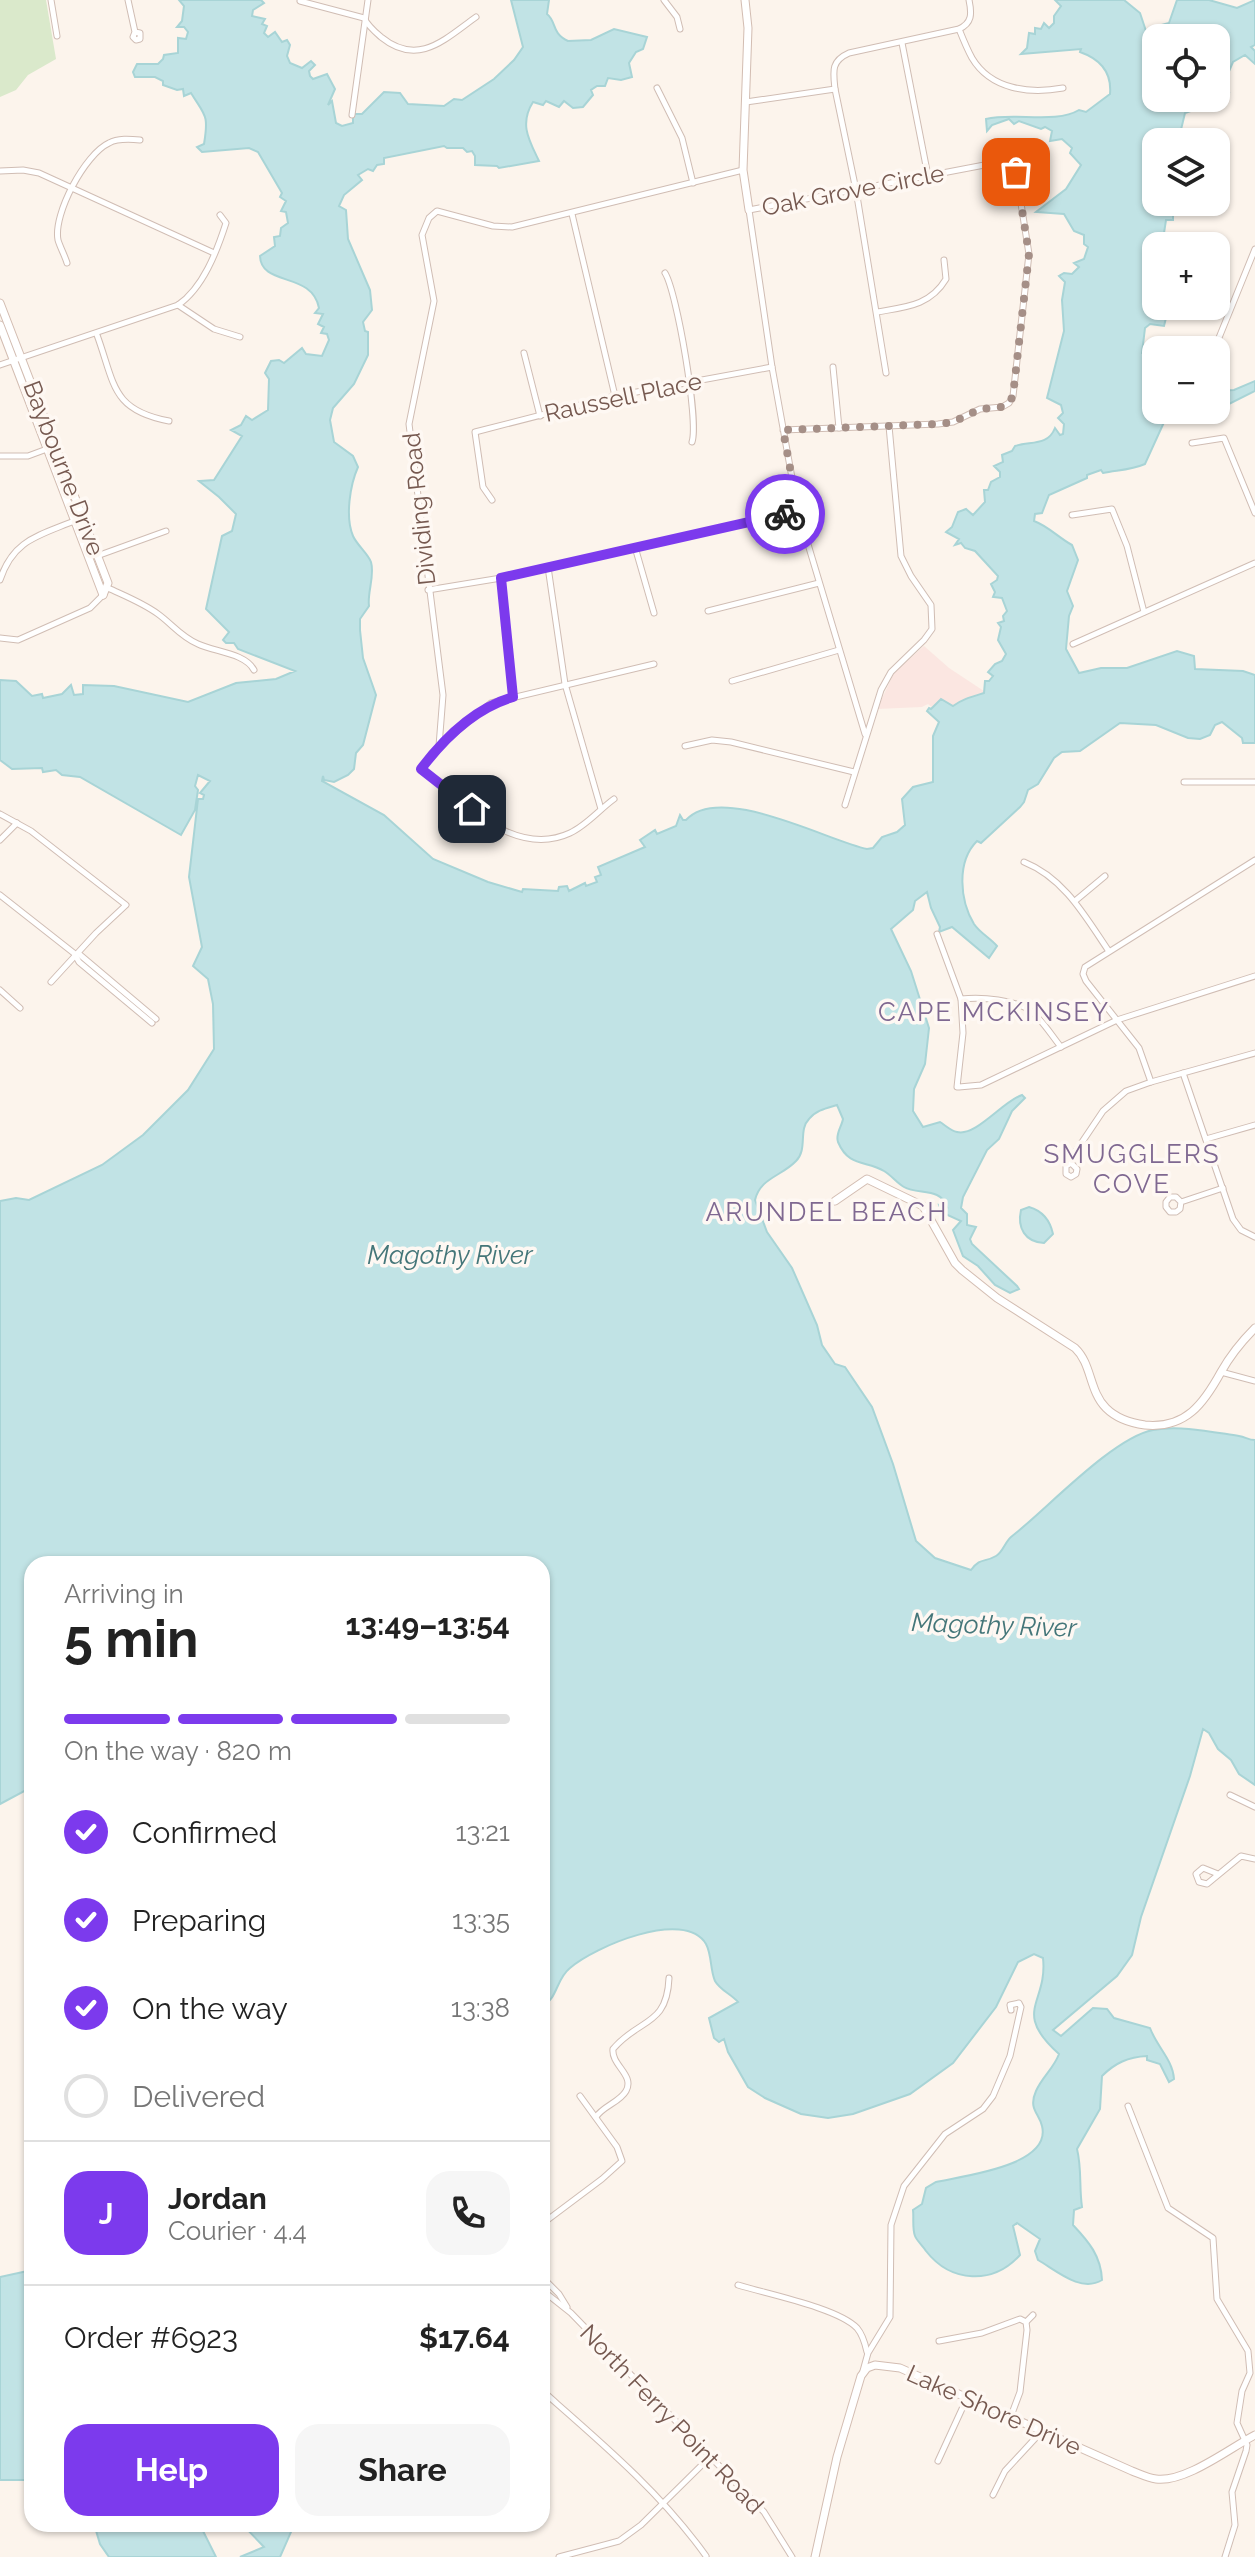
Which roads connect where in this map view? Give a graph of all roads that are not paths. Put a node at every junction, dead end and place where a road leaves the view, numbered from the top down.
1 (51, 0) edge
2 (128, 0) edge
3 (368, 0) edge
4 (664, 0) edge
5 (745, 0) edge
6 (969, 0) edge
7 (300, 1) edge
8 (476, 17) dead end
9 (364, 18) junction
10 (680, 29) dead end
11 (959, 29) junction
12 (135, 32) dead end
13 (57, 36) dead end
14 (902, 43) junction
15 (657, 88) dead end
16 (1063, 88) dead end
17 (835, 89) junction
18 (746, 102) junction
19 (352, 115) dead end
20 (140, 140) dead end
21 (743, 170) junction
22 (0, 171) edge
23 (928, 176) junction
24 (693, 183) junction
25 (74, 188) junction
26 (856, 190) junction
27 (749, 210) junction
28 (572, 214) junction
29 (220, 215) dead end
30 (1255, 249) edge
31 (214, 253) junction
32 (1254, 258) edge
33 (944, 260) dead end
34 (67, 263) dead end
35 (665, 273) dead end
36 (0, 303) edge
37 (178, 305) junction
38 (877, 312) junction
39 (0, 325) edge
40 (97, 334) junction
41 (1220, 336) edge
42 (240, 337) dead end
43 (524, 353) dead end
44 (18, 360) junction
45 (0, 365) edge
46 (772, 367) junction
47 (833, 367) dead end
48 (886, 373) dead end
49 (688, 382) junction
50 (615, 396) junction
51 (540, 416) junction
52 (169, 421) dead end
53 (889, 426) junction
54 (839, 428) junction
55 (783, 430) junction
56 (692, 442) dead end
57 (1192, 443) dead end
58 (51, 447) junction
59 (0, 456) edge
60 (492, 500) dead end
61 (798, 511) junction
62 (1255, 513) edge
63 (1072, 515) dead end
64 (74, 521) junction
65 (166, 531) dead end
66 (635, 547) junction
67 (98, 556) junction
68 (89, 560) junction
69 (1255, 563) edge
70 (548, 567) junction
71 (501, 578) junction
72 (0, 580) edge
73 (819, 583) junction
74 (428, 590) junction
75 (105, 592) junction
76 (708, 611) dead end
77 (1144, 612) junction
78 (654, 613) dead end
79 (0, 638) edge
80 (1073, 644) dead end
81 (839, 650) junction
82 (654, 664) dead end
83 (254, 670) dead end
84 (732, 681) dead end
85 (565, 684) junction
86 (513, 697) junction
87 (865, 734) junction
88 (439, 746) junction
89 (685, 746) dead end
90 (854, 772) junction
91 (1184, 782) dead end
92 (1255, 782) edge
93 (614, 799) dead end
94 (845, 805) dead end
95 (601, 809) junction
96 (0, 814) edge
97 (17, 823) junction
98 (0, 840) edge
99 (1255, 860) edge
100 (1024, 862) dead end
101 (1105, 876) dead end
102 (0, 895) edge
103 (1075, 901) junction
104 (937, 934) dead end
105 (1108, 950) junction
106 (75, 954) junction
107 (1255, 976) edge
108 (51, 982) dead end
109 (0, 990) edge
110 (961, 999) junction
111 (20, 1008) dead end
112 (1117, 1020) junction
113 (154, 1021) dead end
114 (1061, 1047) junction
115 (1255, 1053) edge
116 (1183, 1073) junction
117 (1151, 1082) junction
118 (1255, 1125) edge
119 (1206, 1139) junction
120 (1071, 1163) dead end
121 (1223, 1188) junction
122 (835, 1201) dead end
123 (1181, 1202) dead end
124 (1255, 1237) edge
125 (1255, 1328) edge
126 (1221, 1371) junction
127 (1255, 1381) edge
128 (1230, 1795) dead end
129 (1255, 1807) edge
130 (1255, 1859) edge
131 (1218, 1874) dead end
132 (669, 1978) dead end
133 (1011, 2010) dead end
134 (580, 2096) dead end
135 (1128, 2106) dead end
136 (596, 2117) junction
137 (550, 2218) edge
138 (550, 2285) edge
139 (738, 2285) dead end
140 (550, 2296) edge
141 (571, 2313) junction
142 (1033, 2315) dead end
143 (1026, 2322) junction
144 (939, 2341) dead end
145 (868, 2353) junction
146 (863, 2372) junction
147 (968, 2397) junction
148 (550, 2398) edge
149 (1011, 2416) junction
150 (1042, 2431) junction
151 (1255, 2435) edge
152 (1245, 2440) junction
153 (710, 2457) junction
154 (938, 2461) dead end
155 (993, 2495) dead end
156 (663, 2503) junction
157 (594, 2553) edge
158 (706, 2556) edge
159 (559, 2557) edge
160 (792, 2557) edge
161 (815, 2557) edge
162 (1225, 2557) edge

1 - 13 street
2 - 12 street
3 - 9 street
4 - 10 street
5 - 18 street
6 - 11 street
7 - 9 street
8 - 9 street
9 - 19 street
11 - 14 street
11 - 16 street
14 - 17 street
14 - 23 street
15 - 24 street
17 - 18 street
17 - 26 street
18 - 21 street
20 - 25 street
21 - 24 street, Dividing Road
21 - 27 street
22 - 25 street
23 - 26 street, Oak Grove Circle
23 - 53 street, Oak Grove Circle
24 - 28 street, Dividing Road
25 - 31 street
25 - 34 street
26 - 27 street, Oak Grove Circle
26 - 38 street
27 - 46 street
28 - 50 street
28 - 74 street, Dividing Road
29 - 31 street
30 - 32 street
31 - 37 street
32 - 41 street
33 - 38 street
35 - 49 street
36 - 44 street, Baybourne Drive
37 - 40 street
37 - 42 street
38 - 48 street
39 - 44 street, Baybourne Drive
40 - 44 street
40 - 52 street
43 - 51 street
44 - 45 street
44 - 58 street, Baybourne Drive
46 - 49 street, Raussell Place
46 - 55 street
47 - 54 street
49 - 50 street, Raussell Place
49 - 56 street
50 - 51 street, Raussell Place
51 - 60 street, Raussell Place
53 - 54 street, Oak Grove Circle
53 - 87 street
54 - 55 street, Oak Grove Circle
55 - 61 street
57 - 62 street
58 - 59 street
58 - 64 street, Baybourne Drive
58 - 67 street, Baybourne Drive
61 - 66 street
61 - 73 street
63 - 77 street
64 - 68 street, Baybourne Drive
64 - 72 street
65 - 67 street
66 - 70 street
66 - 78 street
67 - 68 street
67 - 75 street, Baybourne Drive
68 - 75 street, Baybourne Drive
69 - 77 street
70 - 71 street
70 - 85 street
71 - 74 street
71 - 86 street
73 - 76 street
73 - 81 street
74 - 88 street, Dividing Road
75 - 79 street
75 - 83 street, Baybourne Drive
77 - 80 street
81 - 84 street
81 - 87 street
82 - 85 street
85 - 86 street
85 - 95 street
86 - 88 street
87 - 90 street
88 - 95 street
89 - 90 street
90 - 94 street
91 - 92 street
93 - 95 street
96 - 97 street
97 - 98 street
97 - 106 street
99 - 105 street
100 - 103 street
101 - 103 street
102 - 106 street
103 - 105 street
104 - 110 street
105 - 112 street
106 - 108 street
106 - 113 street
107 - 112 street
109 - 111 street
110 - 114 street
110 - 114 street
112 - 114 street
112 - 117 street
115 - 116 street
116 - 117 street
116 - 119 street
117 - 120 street
118 - 119 street
119 - 121 street
121 - 123 street
121 - 124 street
122 - 126 street
125 - 126 street
126 - 127 street
128 - 129 street
130 - 131 street
132 - 136 street
133 - 145 street
134 - 136 street
135 - 152 street
136 - 137 street
138 - 141 street
139 - 145 street
140 - 141 street, North Ferry Point Road
141 - 153 street, North Ferry Point Road
142 - 143 street
143 - 144 street
143 - 149 street
145 - 146 street
146 - 147 street, Lake Shore Drive
146 - 161 street
147 - 149 street, Lake Shore Drive
147 - 154 street
148 - 156 street
149 - 150 street, Lake Shore Drive
150 - 152 street, Lake Shore Drive
150 - 155 street
151 - 152 street, Lake Shore Drive
152 - 162 street
153 - 156 street
153 - 160 street, North Ferry Point Road
156 - 157 street
156 - 158 street
157 - 159 street

